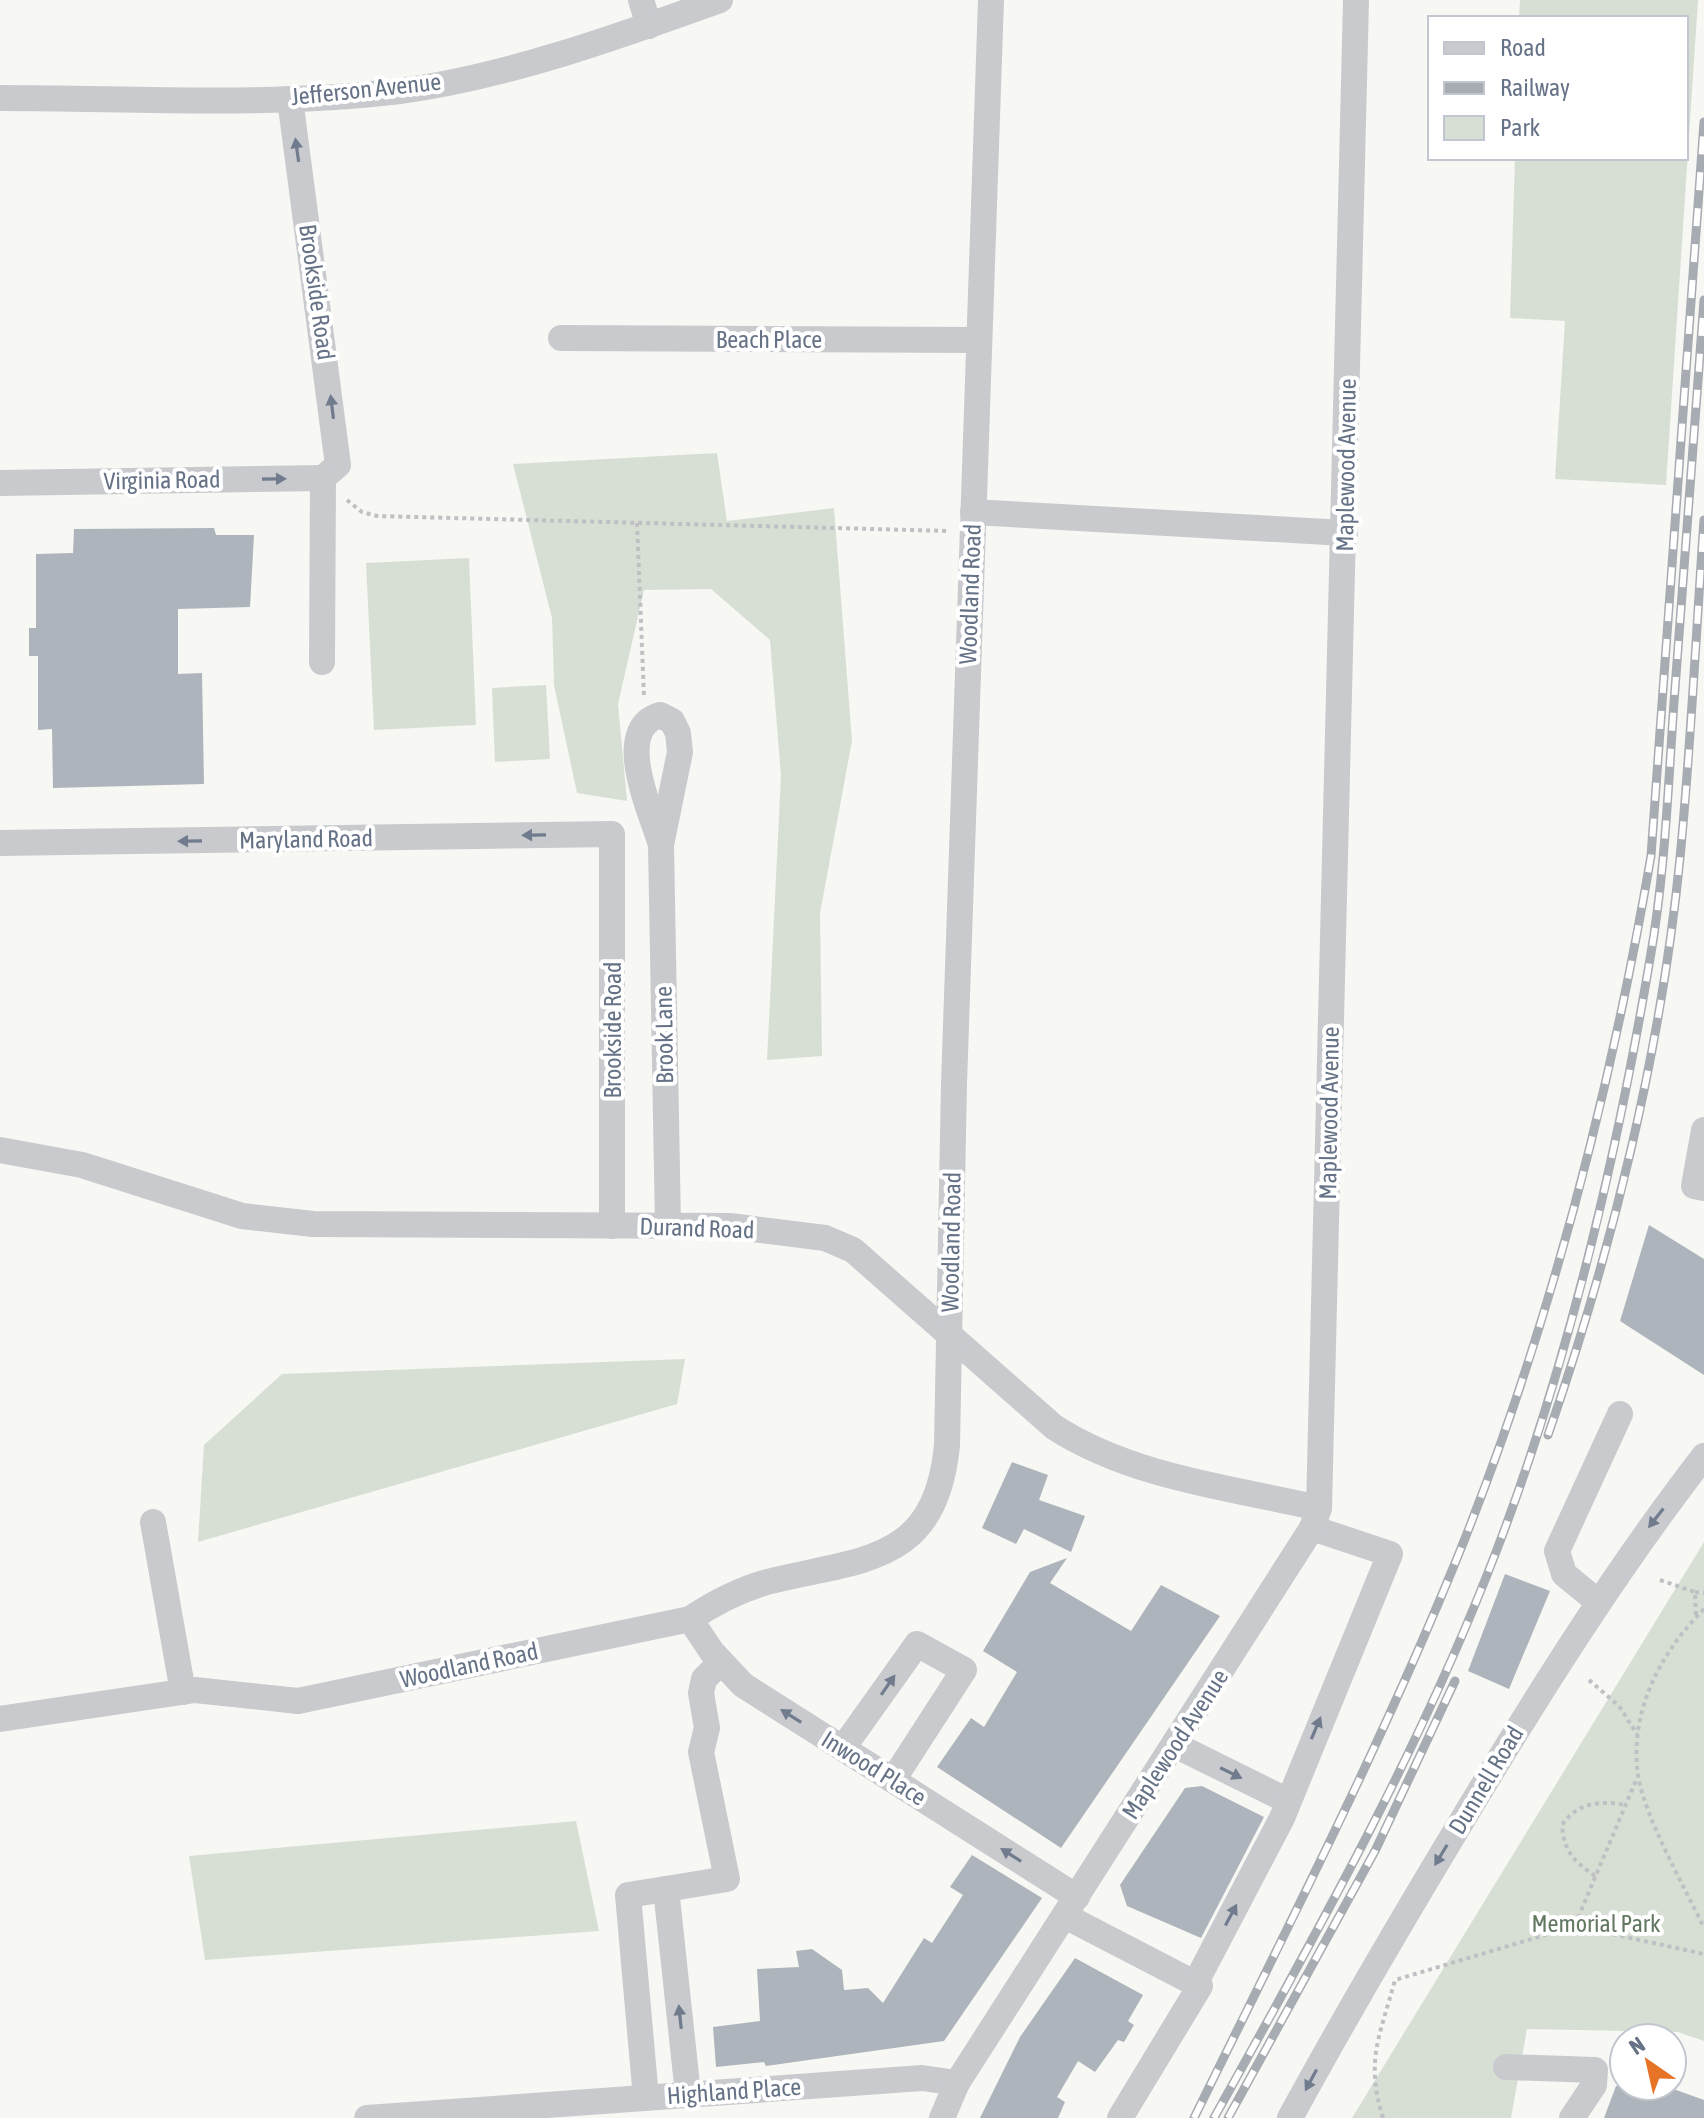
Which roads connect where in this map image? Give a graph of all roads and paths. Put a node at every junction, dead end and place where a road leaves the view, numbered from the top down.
1 (641, 0) edge
2 (720, 0) edge
3 (991, 0) edge
4 (1356, 0) edge
5 (649, 26) junction
6 (0, 98) edge
7 (290, 99) junction
8 (561, 338) dead end
9 (977, 340) junction
10 (323, 478) junction
11 (0, 483) edge
12 (973, 512) junction
13 (637, 523) junction
14 (955, 532) dead end
15 (1345, 533) junction
16 (322, 662) dead end
17 (645, 720) junction
18 (612, 834) joint
19 (0, 843) edge
20 (661, 845) junction
21 (1704, 1130) edge
22 (0, 1150) edge
23 (1704, 1188) edge
24 (612, 1226) junction
25 (668, 1226) junction
26 (950, 1334) junction
27 (1620, 1414) dead end
28 (1704, 1456) edge
29 (1316, 1518) junction
30 (153, 1522) dead end
31 (1660, 1580) dead end
32 (1695, 1592) junction
33 (1704, 1593) edge
34 (1598, 1602) junction
35 (1704, 1609) edge
36 (1696, 1617) junction
37 (690, 1619) junction
38 (721, 1662) junction
39 (1589, 1680) dead end
40 (183, 1692) junction
41 (0, 1719) edge
42 (1639, 1736) junction
43 (1175, 1745) junction
44 (843, 1748) junction
45 (1638, 1776) junction
46 (893, 1780) junction
47 (1286, 1800) junction
48 (1626, 1805) junction
49 (1595, 1876) junction
50 (666, 1889) junction
51 (1071, 1906) junction
52 (1575, 1926) junction
53 (1704, 1928) edge
54 (1704, 1954) edge
55 (1195, 1984) junction
56 (1506, 2067) dead end
57 (957, 2083) junction
58 (688, 2094) junction
59 (646, 2098) junction
60 (416, 2116) edge
61 (367, 2118) edge
62 (942, 2118) edge
63 (1120, 2118) edge
64 (1290, 2118) edge
65 (1383, 2118) edge
66 (1572, 2118) edge

1 - 5 street
2 - 5 street, Jefferson Avenue
3 - 9 street, Woodland Road
4 - 15 street, Maplewood Avenue
5 - 7 street, Jefferson Avenue
6 - 7 street, Jefferson Avenue
10 -> 7 street, Brookside Road
8 - 9 street, Beach Place
9 - 12 street, Woodland Road
11 -> 10 street, Virginia Road
10 - 13 path
10 - 16 street
12 - 15 street
12 - 26 street, Woodland Road
13 - 14 path
13 - 17 path
15 - 29 street, Maplewood Avenue
17 - 20 street, Brook Lane
17 - 20 street, Brook Lane
18 -> 19 street, Maryland Road
18 - 24 street, Brookside Road
20 - 25 street, Brook Lane
21 - 23 street
22 - 24 street, Durand Road
24 - 25 street, Durand Road
25 - 26 street, Durand Road
26 - 29 street, Durand Road
26 - 37 street, Woodland Road
27 - 34 street
28 -> 34 street, Dunnell Road
29 - 43 street, Maplewood Avenue
47 -> 29 street, Durand Road
30 - 40 street
31 - 32 path
32 - 33 path
32 - 36 path
34 -> 64 street, Dunnell Road
35 - 36 path
36 - 42 path
37 - 38 street, Inwood Place
37 - 40 street, Woodland Road
44 -> 38 street, Inwood Place
38 - 50 street
39 - 42 path
40 - 41 street, Woodland Road
42 - 45 path
43 -> 47 street
43 - 51 street, Maplewood Avenue
44 - 46 street, Inwood Place
44 -> 46 street
45 - 48 path
45 - 53 path
51 -> 46 street, Inwood Place
55 -> 47 street
48 - 49 path
48 - 49 path
49 - 52 path
58 -> 50 street
50 - 59 street
51 - 55 street, Inwood Place
51 - 57 street, Maplewood Avenue
52 - 54 path
52 - 65 path
55 - 63 street
56 - 66 street
57 - 58 street, Highland Place
57 - 62 street, Maplewood Avenue
58 - 59 street, Highland Place
59 - 60 street, Highland Place
60 - 61 street, Highland Place

